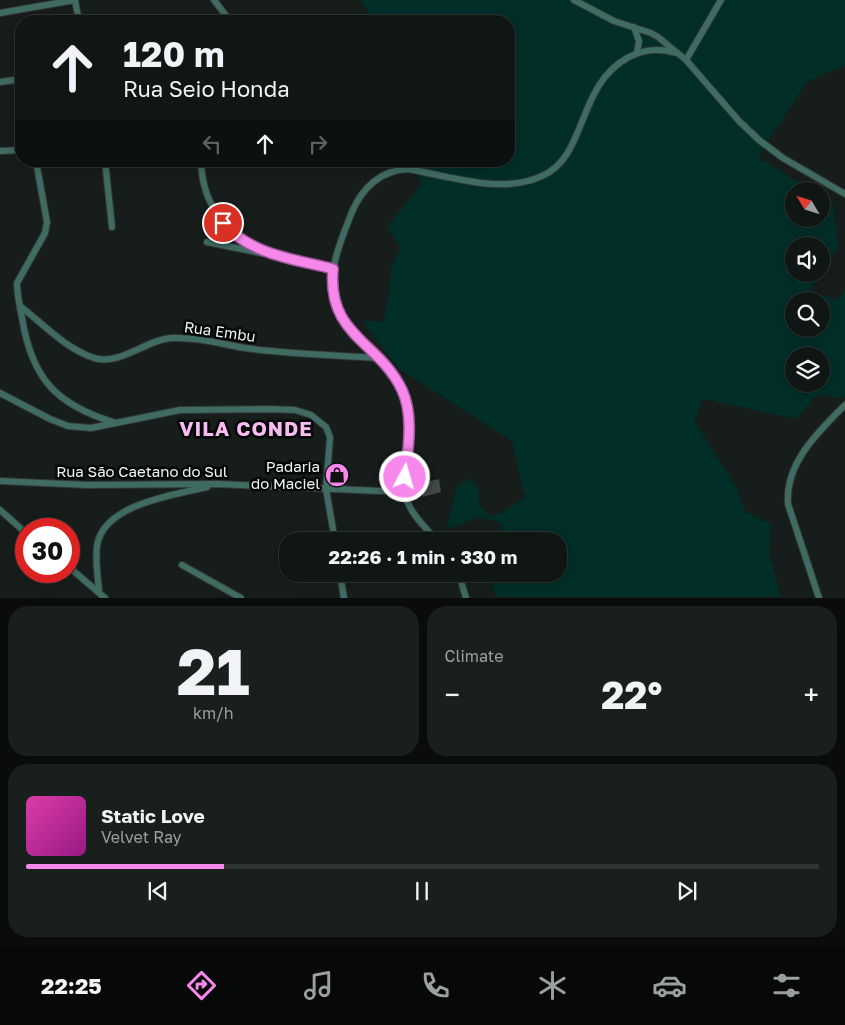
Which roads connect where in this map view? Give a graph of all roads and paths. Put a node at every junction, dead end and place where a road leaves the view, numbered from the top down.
1 (75, 0) edge
2 (214, 0) edge
3 (574, 0) edge
4 (720, 0) edge
5 (0, 13) edge
6 (77, 15) edge
7 (225, 15) edge
8 (634, 27) junction
9 (638, 53) junction
10 (677, 53) junction
11 (686, 60) junction
12 (15, 80) edge
13 (0, 82) edge
14 (15, 150) edge
15 (0, 151) edge
16 (37, 167) edge
17 (106, 167) edge
18 (202, 167) edge
19 (408, 169) joint
20 (843, 192) edge
21 (112, 227) dead end
22 (207, 242) dead end
23 (270, 254) junction
24 (333, 269) junction
25 (20, 306) junction
26 (377, 358) junction
27 (0, 393) edge
28 (845, 406) edge
29 (117, 423) junction
30 (0, 483) edge
31 (218, 484) junction
32 (326, 489) junction
33 (404, 492) junction
34 (0, 510) edge
35 (15, 523) edge
36 (333, 532) edge
37 (430, 532) edge
38 (182, 565) dead end
39 (80, 577) edge
40 (341, 582) edge
41 (461, 582) edge
42 (99, 592) junction
43 (105, 598) edge
44 (241, 598) edge
45 (344, 598) edge
46 (466, 598) edge
47 (819, 598) edge

1 - 5 street
1 - 6 street
2 - 7 street
3 - 8 street
4 - 11 street
8 - 9 street
8 - 10 street
9 - 10 street
9 - 19 street
10 - 11 street
11 - 20 street
12 - 13 street
14 - 15 street
16 - 25 street
17 - 21 street
18 - 23 street
19 - 24 street
22 - 23 street
23 - 24 street
24 - 26 street
25 - 26 street, Rua Embu
25 - 29 street
26 - 33 street
27 - 29 street
28 - 47 street
29 - 32 street
30 - 31 street, Rua São Caetano do Sul
31 - 32 street, Rua São Caetano do Sul
31 - 42 street
32 - 33 street, Rua São Caetano do Sul
32 - 36 street
33 - 37 street
34 - 35 street
38 - 44 street
39 - 42 street
40 - 45 street
41 - 46 street
42 - 43 street

